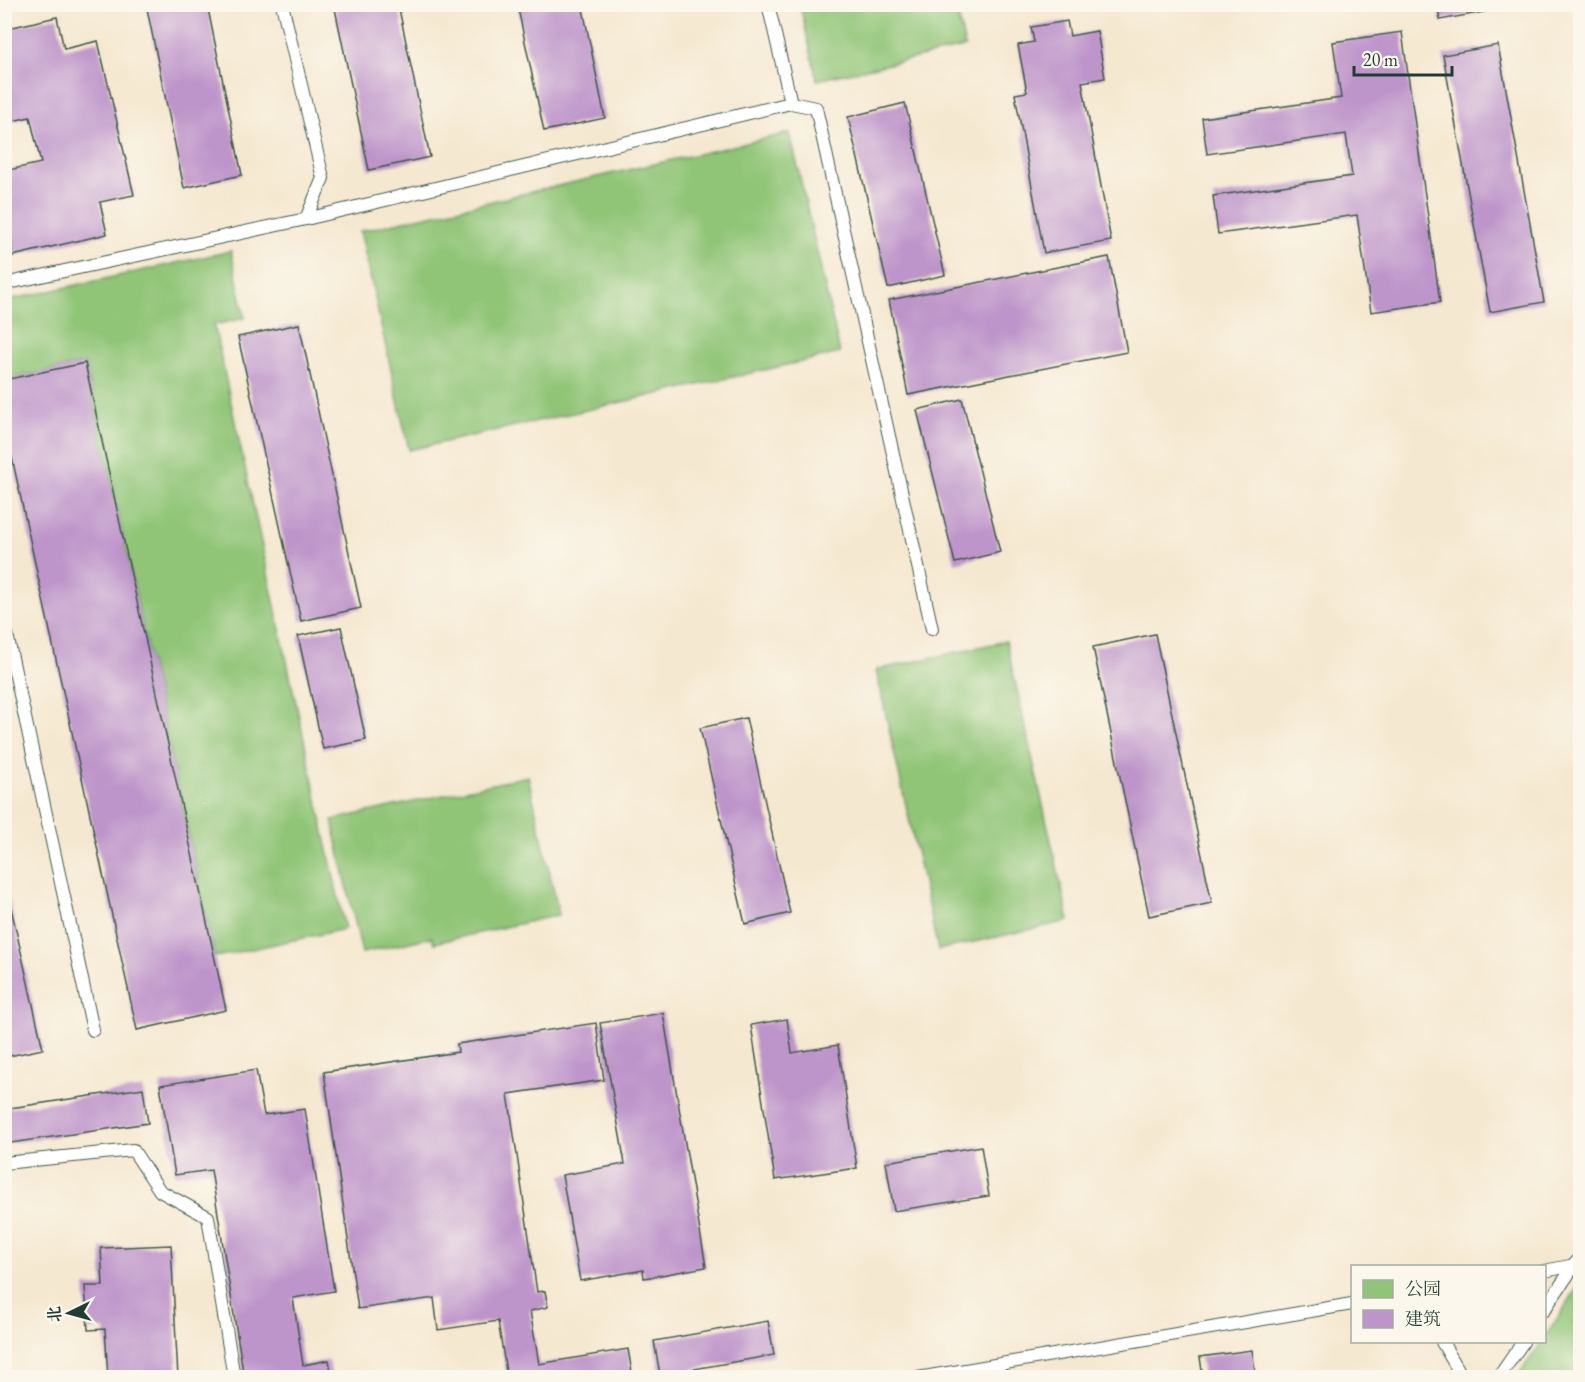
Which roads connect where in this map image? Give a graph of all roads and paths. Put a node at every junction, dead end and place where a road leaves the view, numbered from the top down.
1 (282, 4) edge
2 (768, 4) edge
3 (791, 103) junction
4 (306, 219) junction
5 (4, 284) edge
6 (4, 621) edge
7 (932, 629) dead end
8 (93, 1030) dead end
9 (4, 1163) edge
10 (1578, 1261) edge
11 (1546, 1271) edge
12 (1351, 1304) edge
13 (1546, 1309) edge
14 (1443, 1343) edge
15 (1522, 1343) edge
16 (234, 1377) edge
17 (918, 1377) edge
18 (1463, 1377) edge
19 (1498, 1377) edge

1 - 4 lane
2 - 3 lane
3 - 4 lane
3 - 7 lane
4 - 5 lane
6 - 8 lane
9 - 16 lane
10 - 11 lane
10 - 13 lane
12 - 17 lane
14 - 18 lane
15 - 19 lane

